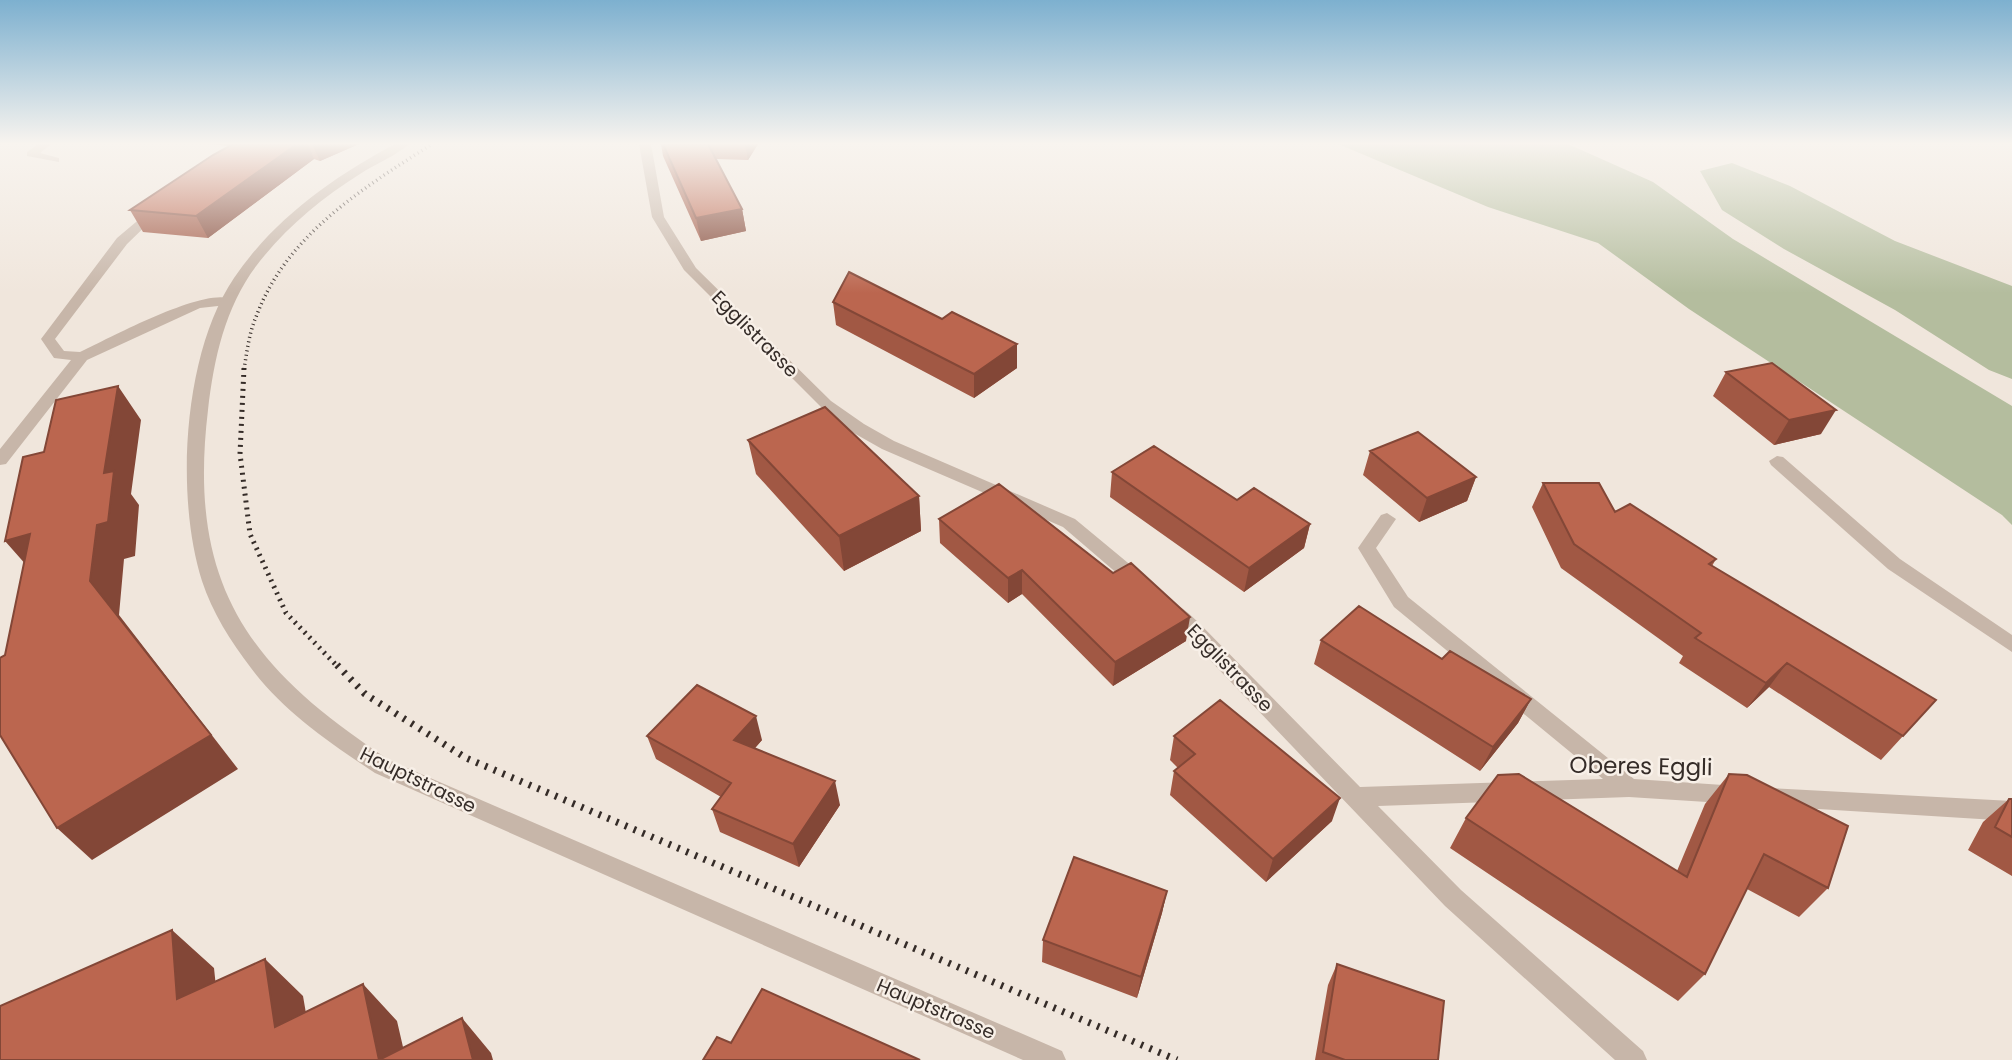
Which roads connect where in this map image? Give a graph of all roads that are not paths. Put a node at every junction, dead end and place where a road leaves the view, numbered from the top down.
1 (325, 193) edge
2 (654, 193) edge
3 (166, 204) edge
4 (228, 300) junction
5 (82, 357) junction
6 (0, 460) edge
7 (1777, 461) dead end
8 (1387, 519) dead end
9 (2012, 645) edge
10 (1629, 788) junction
11 (1353, 797) junction
12 (2012, 811) edge
13 (1053, 1060) edge
14 (1634, 1060) edge

1 - 4 street, Hauptstrasse
2 - 11 street, Egglistrasse
3 - 5 street
4 - 5 street
4 - 13 street, Hauptstrasse
5 - 6 street
7 - 9 street
8 - 10 street
10 - 11 street, Oberes Eggli
10 - 12 street, Oberes Eggli
11 - 14 street, Egglistrasse

